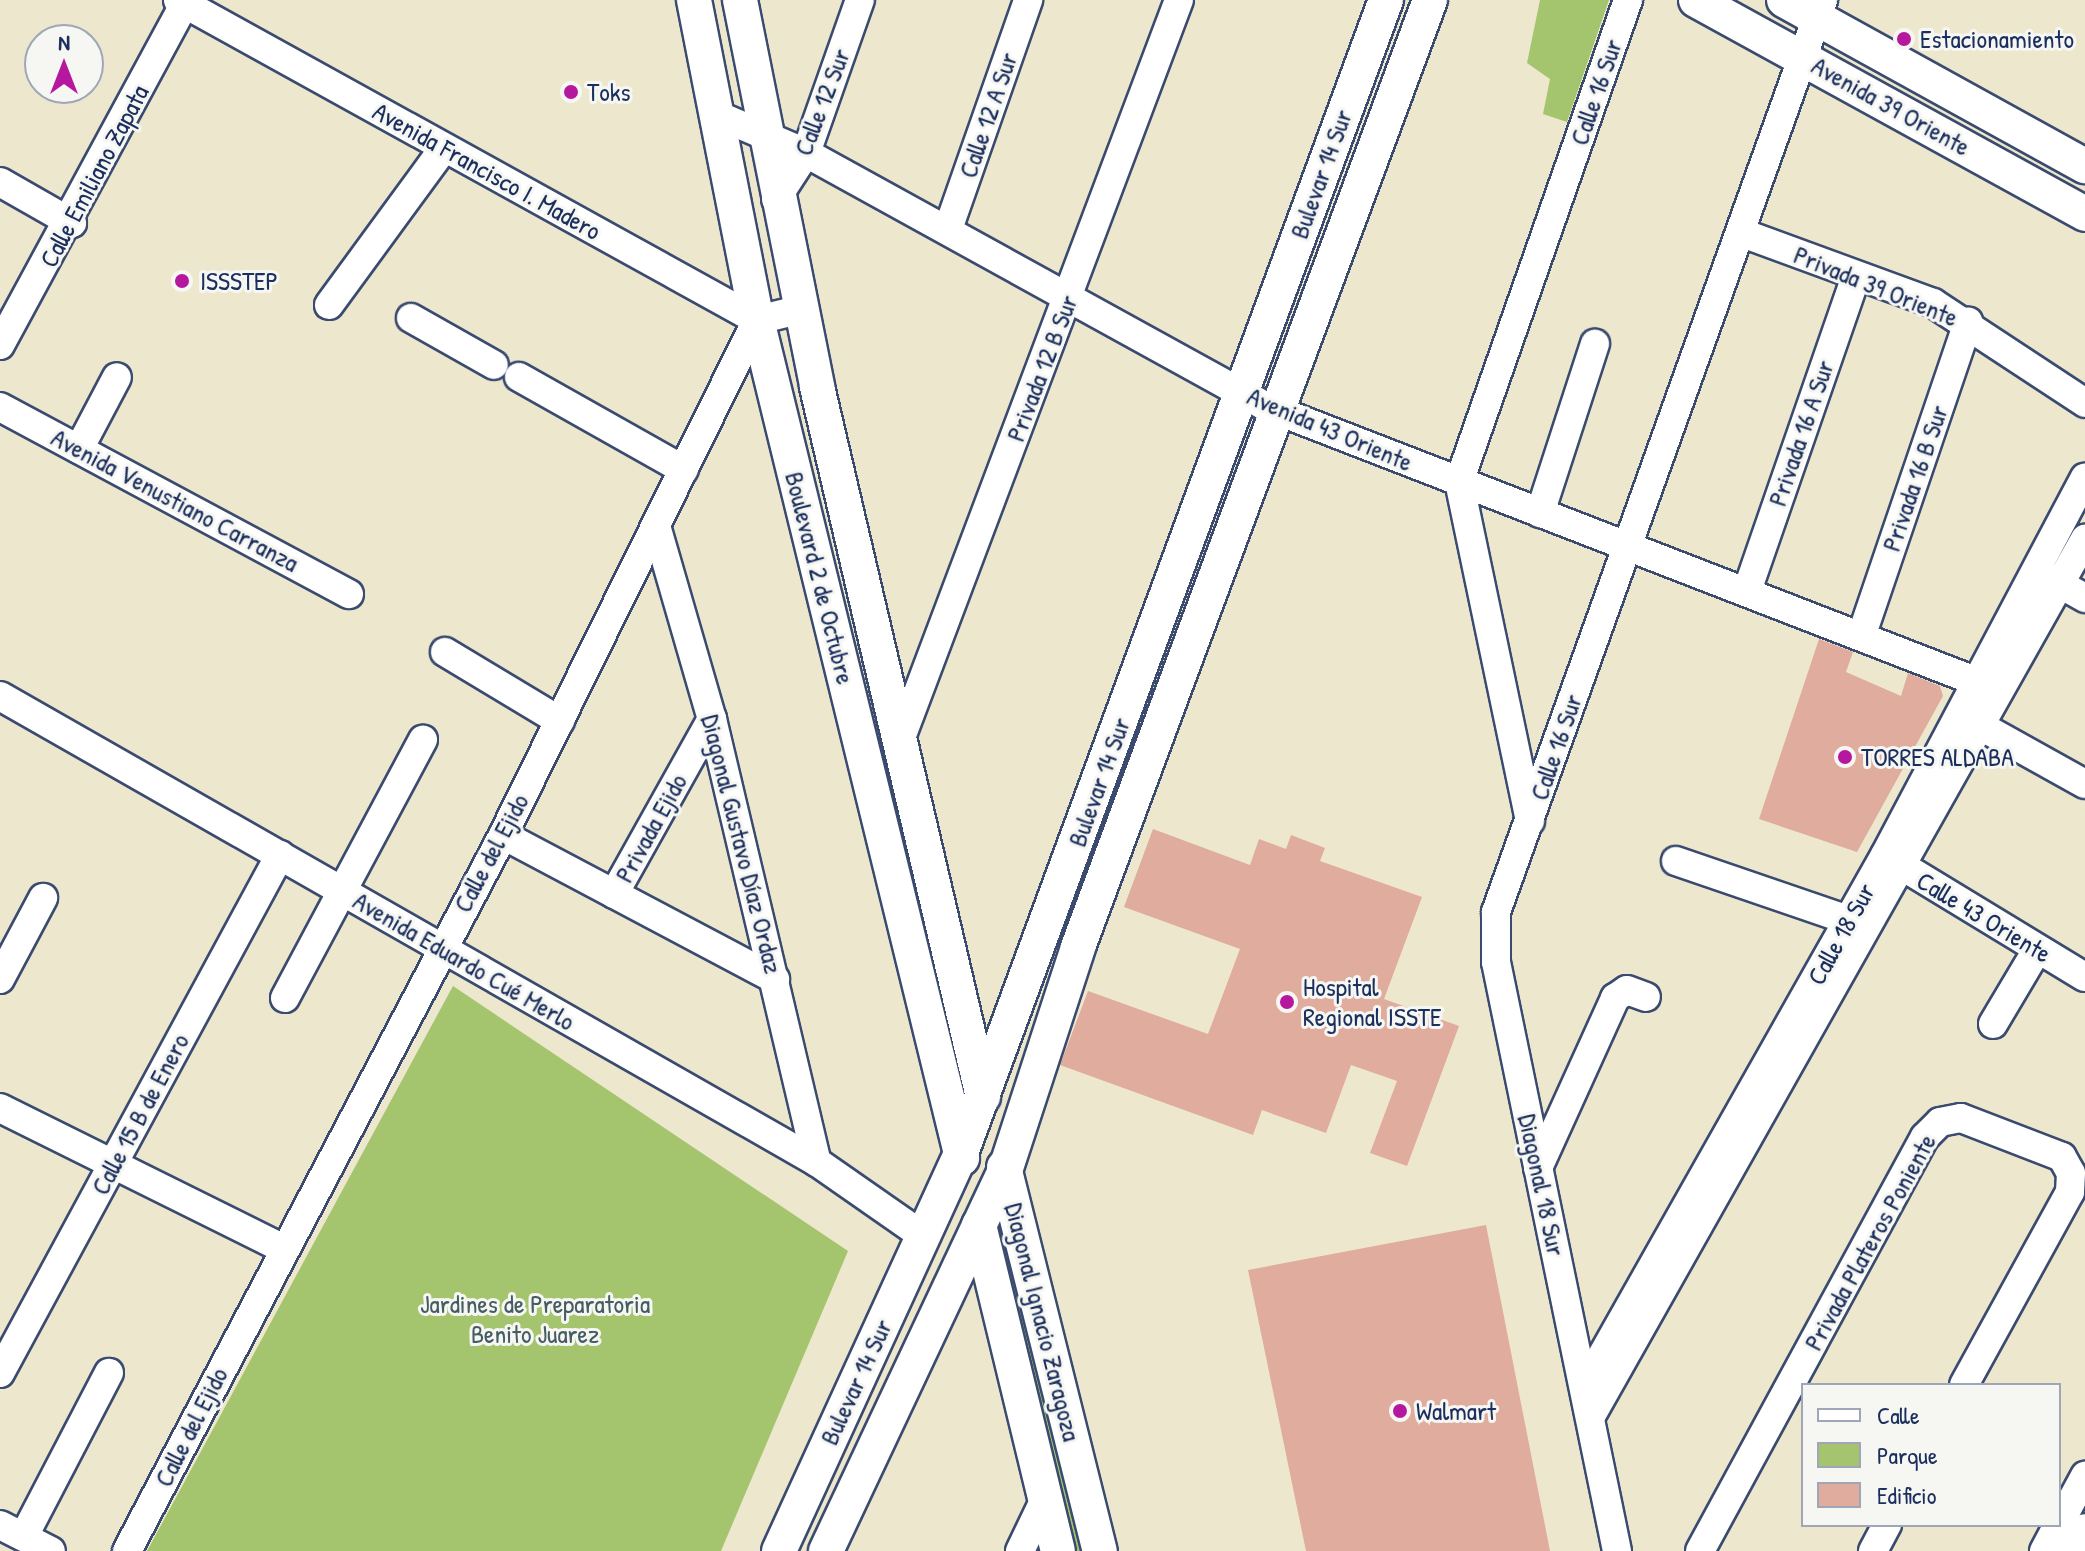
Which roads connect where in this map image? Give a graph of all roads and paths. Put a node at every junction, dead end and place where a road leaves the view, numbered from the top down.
1 (694, 0) edge
2 (740, 0) edge
3 (860, 0) edge
4 (1028, 0) edge
5 (1179, 0) edge
6 (1386, 0) edge
7 (1430, 0) edge
8 (1628, 0) edge
9 (1696, 0) edge
10 (1784, 0) edge
11 (181, 2) edge
12 (1820, 9) edge
13 (1802, 57) junction
14 (715, 114) junction
15 (764, 133) junction
16 (444, 148) junction
17 (806, 153) junction
18 (2085, 166) edge
19 (0, 182) edge
20 (776, 199) junction
21 (2085, 214) edge
22 (72, 223) junction
23 (948, 229) junction
24 (1742, 233) junction
25 (1856, 276) junction
26 (1069, 297) junction
27 (11, 301) edge
28 (329, 305) dead end
29 (802, 309) junction
30 (411, 318) dead end
31 (757, 320) junction
32 (1968, 322) junction
33 (1595, 344) dead end
34 (0, 345) edge
35 (117, 377) dead end
36 (1241, 393) junction
37 (2085, 403) edge
38 (0, 407) edge
39 (1281, 412) junction
40 (79, 449) junction
41 (684, 470) junction
42 (2085, 478) edge
43 (1459, 482) junction
44 (1540, 513) junction
45 (657, 529) junction
46 (2085, 539) edge
47 (1624, 544) junction
48 (2036, 570) junction
49 (1747, 591) junction
50 (2073, 591) edge
51 (349, 594) dead end
52 (1862, 634) junction
53 (445, 652) dead end
54 (1975, 681) junction
55 (0, 696) edge
56 (712, 719) junction
57 (560, 721) junction
58 (1979, 725) junction
59 (902, 735) junction
60 (423, 740) dead end
61 (2085, 784) edge
62 (1530, 822) junction
63 (503, 835) junction
64 (280, 855) junction
65 (1676, 861) dead end
66 (1894, 861) junction
67 (345, 892) junction
68 (614, 894) junction
69 (43, 898) dead end
70 (1848, 920) junction
71 (440, 948) junction
72 (2037, 950) junction
73 (2085, 977) edge
74 (0, 979) edge
75 (775, 979) junction
76 (1829, 981) junction
77 (1646, 997) dead end
78 (285, 998) dead end
79 (1993, 1024) dead end
80 (982, 1095) junction
81 (0, 1108) edge
82 (961, 1153) junction
83 (817, 1162) junction
84 (113, 1165) junction
85 (1538, 1168) junction
86 (1005, 1171) junction
87 (980, 1231) junction
88 (923, 1236) junction
89 (284, 1249) junction
90 (0, 1373) edge
91 (109, 1373) dead end
92 (1965, 1383) edge
93 (1586, 1384) junction
94 (1591, 1416) junction
95 (2081, 1493) edge
96 (1046, 1497) junction
97 (2061, 1521) edge
98 (1886, 1527) edge
99 (2057, 1527) edge
100 (2085, 1528) edge
101 (12, 1531) edge
102 (1617, 1550) edge
103 (51, 1551) edge
104 (127, 1551) edge
105 (779, 1551) edge
106 (826, 1551) edge
107 (1020, 1551) edge
108 (1058, 1551) edge
109 (1100, 1551) edge
110 (1700, 1551) edge
111 (1873, 1551) edge
112 (2044, 1551) edge
113 (2072, 1551) edge

1 - 14 main road, Boulevard 2 de Octubre
2 - 15 main road, Boulevard 2 de Octubre
3 - 17 street, Calle 12 Sur
4 - 23 street, Calle 12 A Sur
5 - 26 street, Privada 12 B Sur
6 - 36 main road, Bulevar 14 Sur
7 - 39 main road, Bulevar 14 Sur
8 - 43 street, Calle 16 Sur
9 - 13 main road, Avenida 39 Oriente
10 - 12 main road, Avenida 39 Oriente
11 - 16 street, Avenida Francisco I. Madero
11 - 22 street, Calle Emiliano Zapata
12 - 13 street, Calle 16 Sur
12 - 18 main road, Avenida 39 Oriente
13 - 21 main road, Avenida 39 Oriente
13 - 24 street, Calle 16 Sur
14 - 15 street, Avenida 43 Oriente
14 - 31 main road, Boulevard 2 de Octubre
15 - 17 street, Avenida 43 Oriente
15 - 20 main road, Boulevard 2 de Octubre
16 - 28 street
16 - 31 street, Avenida Francisco I. Madero
17 - 20 street, Calle 12 Sur
17 - 23 street, Avenida 43 Oriente
19 - 22 street
20 - 29 main road, Boulevard 2 de Octubre
22 - 27 street, Calle Emiliano Zapata
23 - 26 street, Avenida 43 Oriente
24 - 25 street, Privada 39 Oriente
24 - 47 street, Calle 16 Sur
25 - 32 street, Privada 39 Oriente
25 - 49 street, Privada 16 A Sur
26 - 36 street, Avenida 43 Oriente
26 - 59 street, Privada 12 B Sur
27 - 34 street, Calle Emiliano Zapata
29 - 31 street
29 - 59 main road, Boulevard 2 de Octubre
30 - 41 street
31 - 41 street, Calle del Ejido
31 - 82 main road, Boulevard 2 de Octubre
32 - 37 street, Privada 39 Oriente
32 - 52 street, Privada 16 B Sur
33 - 44 street
35 - 40 street
36 - 39 street, Avenida 43 Oriente
36 - 80 main road, Bulevar 14 Sur
38 - 40 street, Avenida Venustiano Carranza
39 - 43 street, Avenida 43 Oriente
39 - 86 main road, Bulevar 14 Sur
40 - 51 street, Avenida Venustiano Carranza
41 - 45 street, Calle del Ejido
42 - 48 street, Calle 18 Sur
43 - 44 street, Avenida 43 Oriente
43 - 62 street, Calle 16 Sur
44 - 47 street, Avenida 43 Oriente
45 - 56 street, Diagonal Gustavo Díaz Ordaz
45 - 57 street, Calle del Ejido
46 - 50 street, Calle 18 Sur
47 - 49 street, Avenida 43 Oriente
47 - 62 street, Calle 16 Sur
48 - 50 street
48 - 54 street, Calle 18 Sur
49 - 52 street, Avenida 43 Oriente
50 - 58 street, Calle 18 Sur
52 - 54 street, Avenida 43 Oriente
53 - 57 street
54 - 66 street, Calle 18 Sur
55 - 64 street, Avenida Eduardo Cué Merlo
56 - 68 street, Privada Ejido
56 - 75 street, Diagonal Gustavo Díaz Ordaz
57 - 63 street, Calle del Ejido
58 - 61 street
58 - 66 street, Calle 18 Sur
59 - 80 main road, Boulevard 2 de Octubre
60 - 67 street
62 - 85 street, Diagonal 18 Sur
63 - 68 street
63 - 71 street, Calle del Ejido
64 - 67 street, Avenida Eduardo Cué Merlo
64 - 84 street, Calle 15 B de Enero
65 - 70 street
66 - 70 street, Calle 18 Sur
66 - 72 street, Calle 43 Oriente
66 - 76 street, Calle 18 Sur
67 - 71 street, Avenida Eduardo Cué Merlo
67 - 78 street
68 - 75 street
69 - 74 street
70 - 76 street, Calle 18 Sur
71 - 83 street, Avenida Eduardo Cué Merlo
71 - 89 street, Calle del Ejido
72 - 73 street, Calle 43 Oriente
72 - 79 street
75 - 83 street, Diagonal Gustavo Díaz Ordaz
76 - 93 street, Calle 18 Sur
76 - 94 street, Calle 18 Sur
77 - 85 street
80 - 82 main road, Bulevar 14 Sur
80 - 86 main road, Diagonal Ignacio Zaragoza
81 - 84 street
82 - 87 main road, Diagonal Ignacio Zaragoza
82 - 88 main road, Bulevar 14 Sur
83 - 88 street, Avenida Eduardo Cué Merlo
84 - 89 street
84 - 90 street, Calle 15 B de Enero
85 - 93 street, Diagonal 18 Sur
86 - 87 main road, Bulevar 14 Sur
86 - 109 main road, Diagonal Ignacio Zaragoza
87 - 96 main road, Diagonal Ignacio Zaragoza
87 - 106 main road, Bulevar 14 Sur
88 - 105 main road, Bulevar 14 Sur
89 - 104 street, Calle del Ejido
91 - 101 street
92 - 110 street, Privada Plateros Poniente
93 - 94 street, Diagonal 18 Sur
94 - 102 street, Diagonal 18 Sur
95 - 97 street
96 - 107 street
96 - 108 main road, Diagonal Ignacio Zaragoza
98 - 111 street
99 - 112 street
100 - 113 street
101 - 103 street

